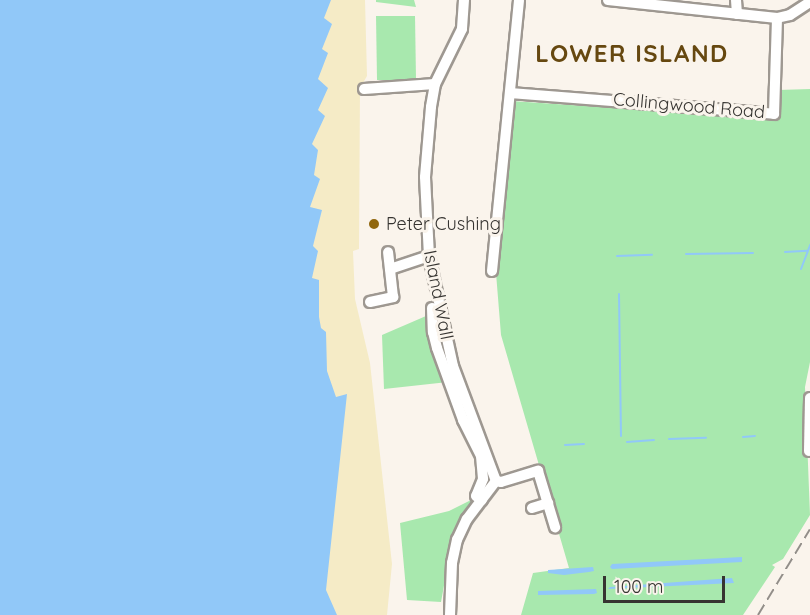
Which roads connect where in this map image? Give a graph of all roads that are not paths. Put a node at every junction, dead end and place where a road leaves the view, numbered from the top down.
1 (464, 0) edge
2 (519, 0) edge
3 (608, 0) edge
4 (736, 0) edge
5 (810, 2) edge
6 (737, 14) junction
7 (777, 18) junction
8 (435, 84) junction
9 (364, 89) dead end
10 (510, 93) junction
11 (388, 252) dead end
12 (429, 256) junction
13 (390, 269) junction
14 (492, 271) dead end
15 (370, 302) dead end
16 (432, 308) dead end
17 (810, 398) edge
18 (809, 452) edge
19 (496, 481) junction
20 (482, 500) junction
21 (548, 503) junction
22 (532, 508) dead end
23 (555, 527) dead end
24 (450, 615) edge

1 - 8 street, Island Wall
2 - 10 street
3 - 6 street
4 - 6 street
5 - 7 street
6 - 7 street
7 - 10 street, Collingwood Road
8 - 9 street
8 - 12 street, Island Wall
10 - 14 street
11 - 13 street
12 - 13 street
12 - 19 street, Island Wall
13 - 15 street
16 - 20 street
17 - 18 street
19 - 20 street
19 - 21 street
20 - 24 street
21 - 22 street
21 - 23 street

